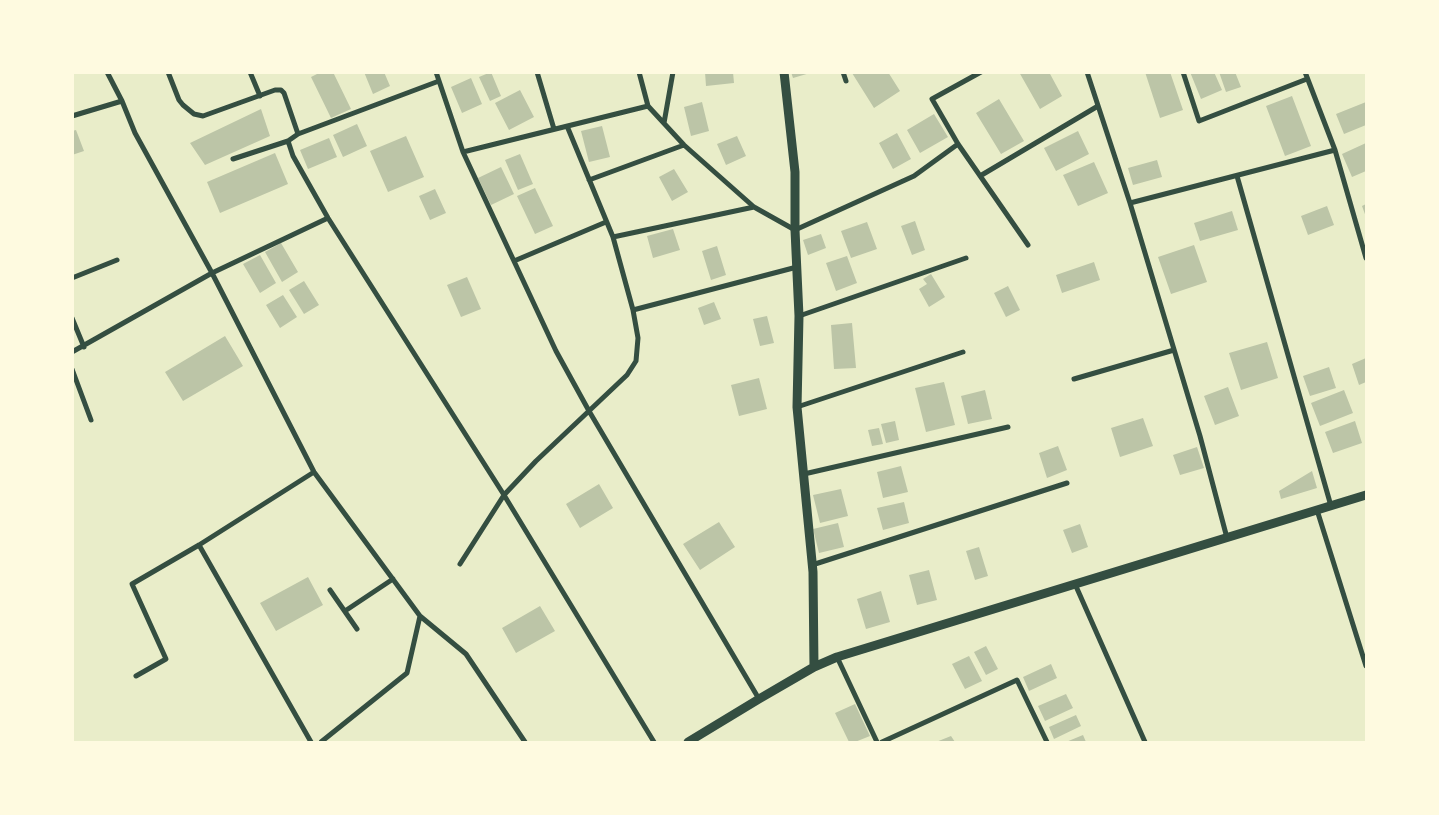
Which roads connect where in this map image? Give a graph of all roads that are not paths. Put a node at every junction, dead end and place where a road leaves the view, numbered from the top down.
1 (107, 72) edge
2 (168, 72) edge
3 (250, 72) edge
4 (436, 72) edge
5 (537, 72) edge
6 (639, 72) edge
7 (673, 72) edge
8 (784, 72) edge
9 (843, 72) edge
10 (980, 72) edge
11 (1087, 72) edge
12 (1183, 72) edge
13 (1305, 72) edge
14 (1307, 79) junction
15 (439, 81) junction
16 (846, 82) dead end
17 (260, 96) junction
18 (122, 101) junction
19 (648, 106) junction
20 (1098, 106) junction
21 (72, 116) edge
22 (664, 123) junction
23 (567, 126) junction
24 (554, 129) junction
25 (298, 134) junction
26 (288, 141) junction
27 (958, 144) junction
28 (684, 145) junction
29 (1335, 150) junction
30 (463, 152) junction
31 (233, 159) dead end
32 (980, 176) junction
33 (1237, 176) junction
34 (589, 180) junction
35 (1130, 203) junction
36 (754, 207) junction
37 (328, 218) junction
38 (606, 222) junction
39 (795, 230) junction
40 (613, 237) junction
41 (1028, 244) dead end
42 (966, 258) dead end
43 (1366, 258) edge
44 (117, 260) dead end
45 (514, 261) junction
46 (797, 267) junction
47 (212, 273) junction
48 (72, 278) edge
49 (633, 310) junction
50 (798, 316) junction
51 (72, 318) edge
52 (84, 347) junction
53 (1174, 350) junction
54 (72, 352) edge
55 (963, 352) dead end
56 (72, 369) edge
57 (1074, 379) dead end
58 (796, 408) junction
59 (589, 411) junction
60 (91, 420) dead end
61 (1008, 427) dead end
62 (314, 472) junction
63 (804, 474) junction
64 (1067, 483) dead end
65 (504, 495) junction
66 (1366, 495) edge
67 (1331, 506) junction
68 (1317, 510) junction
69 (1227, 538) junction
70 (198, 545) junction
71 (460, 564) dead end
72 (812, 565) junction
73 (392, 579) junction
74 (1076, 584) junction
75 (330, 590) dead end
76 (345, 611) junction
77 (420, 616) junction
78 (357, 629) dead end
79 (837, 657) junction
80 (1366, 666) edge
81 (814, 667) junction
82 (136, 676) dead end
83 (759, 699) junction
84 (311, 742) edge
85 (321, 742) edge
86 (525, 742) edge
87 (654, 742) edge
88 (688, 742) edge
89 (877, 742) edge
90 (882, 742) edge
91 (1047, 742) edge
92 (1144, 742) edge

1 - 18 street
2 - 17 street
3 - 17 street
4 - 15 street
5 - 24 street
6 - 19 street
7 - 22 street
8 - 39 street
9 - 16 street
10 - 27 street
11 - 20 street
12 - 14 street
13 - 14 street
14 - 29 street
15 - 25 street
15 - 30 street
17 - 25 street
18 - 21 street
18 - 47 street
19 - 22 street
19 - 23 street
20 - 32 street
20 - 35 street
22 - 28 street
23 - 24 street
23 - 34 street
24 - 30 street
25 - 26 street
26 - 31 street
26 - 37 street
27 - 32 street
27 - 39 street
28 - 34 street
28 - 36 street
29 - 33 street
29 - 43 street
30 - 45 street
32 - 41 street
33 - 35 street
33 - 67 street
34 - 38 street
35 - 53 street
36 - 39 street
36 - 40 street
37 - 47 street
37 - 65 street
38 - 40 street
38 - 45 street
39 - 46 street
40 - 49 street
42 - 50 street
44 - 48 street
45 - 59 street
46 - 49 street
46 - 50 street
47 - 52 street
47 - 62 street
49 - 59 street
50 - 58 street
51 - 52 street
52 - 54 street
53 - 57 street
53 - 69 street
55 - 58 street
56 - 60 street
58 - 63 street
59 - 65 street
59 - 83 street
61 - 63 street
62 - 70 street
62 - 73 street
63 - 72 street
64 - 72 street
65 - 71 street
65 - 87 street
66 - 67 street
67 - 68 street
68 - 69 street
68 - 80 street
69 - 74 street
70 - 82 street
70 - 84 street
72 - 81 street
73 - 76 street
73 - 77 street
74 - 79 street
74 - 92 street
75 - 76 street
76 - 78 street
77 - 85 street
77 - 86 street
79 - 81 street
79 - 89 street
81 - 83 street
83 - 88 street
90 - 91 street

